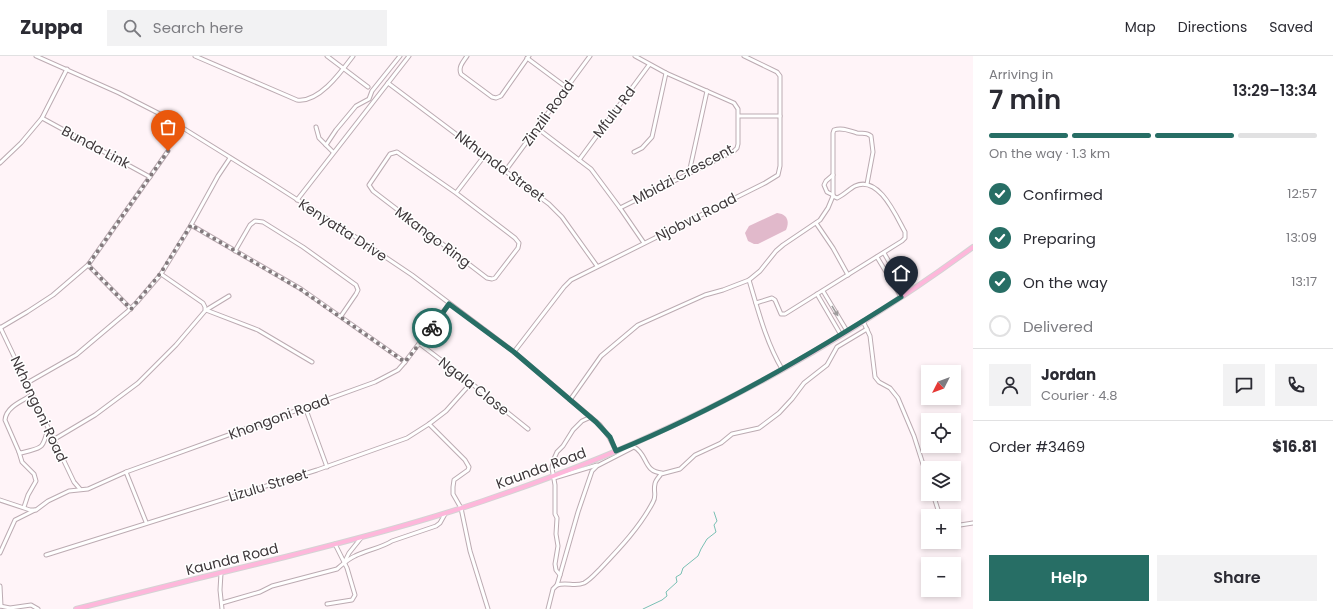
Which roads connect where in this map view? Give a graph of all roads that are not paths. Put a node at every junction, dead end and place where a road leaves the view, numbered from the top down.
1 (36, 56) edge
2 (195, 56) edge
3 (327, 56) edge
4 (353, 56) edge
5 (400, 56) edge
6 (409, 56) edge
7 (468, 56) edge
8 (590, 56) edge
9 (635, 56) edge
10 (744, 56) edge
11 (528, 57) edge
12 (649, 65) junction
13 (344, 68) junction
14 (67, 69) junction
15 (666, 73) junction
16 (388, 83) junction
17 (368, 86) dead end
18 (566, 87) junction
19 (707, 91) junction
20 (739, 116) junction
21 (780, 116) junction
22 (42, 118) junction
23 (316, 127) dead end
24 (537, 128) junction
25 (326, 145) junction
26 (168, 151) dead end
27 (334, 152) junction
28 (634, 152) dead end
29 (485, 155) junction
30 (230, 158) junction
31 (579, 160) junction
32 (0, 163) edge
33 (506, 170) junction
34 (689, 173) junction
35 (833, 175) junction
36 (150, 177) junction
37 (867, 184) junction
38 (456, 193) junction
39 (833, 195) junction
40 (297, 200) junction
41 (620, 208) junction
42 (816, 223) junction
43 (191, 225) junction
44 (644, 243) junction
45 (973, 247) edge
46 (235, 251) junction
47 (884, 253) junction
48 (877, 258) junction
49 (88, 265) junction
50 (597, 266) junction
51 (160, 274) junction
52 (848, 275) junction
53 (749, 280) junction
54 (823, 291) junction
55 (907, 293) junction
56 (817, 294) junction
57 (229, 296) dead end
58 (901, 297) junction
59 (756, 303) junction
60 (449, 304) junction
61 (131, 309) junction
62 (206, 310) junction
63 (340, 316) junction
64 (863, 321) junction
65 (0, 328) edge
66 (867, 329) junction
67 (847, 331) junction
68 (841, 335) junction
69 (420, 344) junction
70 (514, 352) junction
71 (312, 362) dead end
72 (405, 362) junction
73 (782, 369) junction
74 (27, 383) junction
75 (471, 383) junction
76 (32, 395) junction
77 (570, 400) junction
78 (305, 407) junction
79 (591, 417) junction
80 (429, 424) junction
81 (48, 429) junction
82 (528, 429) dead end
83 (53, 440) junction
84 (616, 451) junction
85 (19, 452) junction
86 (922, 461) edge
87 (599, 464) junction
88 (327, 467) junction
89 (126, 472) junction
90 (663, 473) junction
91 (553, 477) junction
92 (80, 489) junction
93 (0, 500) edge
94 (24, 507) junction
95 (461, 508) junction
96 (36, 510) junction
97 (445, 514) junction
98 (146, 522) junction
99 (973, 523) edge
100 (961, 525) edge
101 (361, 538) junction
102 (335, 544) junction
103 (0, 553) edge
104 (46, 554) dead end
105 (344, 562) junction
106 (221, 573) junction
107 (560, 575) junction
108 (557, 585) junction
109 (0, 586) edge
110 (222, 603) junction
111 (328, 604) dead end
112 (0, 606) edge
113 (38, 609) edge
114 (76, 609) edge
115 (222, 609) edge
116 (488, 609) edge
117 (548, 609) edge

1 - 14 street, Kenyatta Drive
2 - 13 street
3 - 13 street
4 - 13 street
5 - 25 street
6 - 16 street
7 - 11 street
8 - 18 street, Zinzili Road
9 - 12 street
10 - 21 street, Njobvu Road
11 - 18 street
12 - 15 street
12 - 31 street, Mfulu Rd
13 - 17 street
14 - 22 street
14 - 30 street, Kenyatta Drive
15 - 19 street
15 - 28 street
16 - 27 street
16 - 29 street, Nkhunda Street
18 - 24 street, Zinzili Road
19 - 20 street
19 - 34 street
20 - 21 street
20 - 34 street, Mbidzi Crescent
21 - 44 street, Njobvu Road
22 - 32 street
22 - 36 street, Bunda Link
23 - 25 street
24 - 31 street
24 - 33 street, Zinzili Road
25 - 27 street
26 - 36 street
27 - 40 street
29 - 33 street, Nkhunda Street
29 - 38 street
30 - 40 street, Kenyatta Drive
30 - 43 street
31 - 41 street
33 - 50 street, Nkhunda Street
34 - 41 street, Mbidzi Crescent
35 - 37 street
35 - 39 street
35 - 39 street
36 - 49 street
37 - 39 street
37 - 47 street
38 - 38 street, Mkango Ring
39 - 42 street
40 - 60 street, Kenyatta Drive
41 - 44 street
42 - 52 street
42 - 53 street
43 - 46 street
43 - 51 street
44 - 50 street, Njobvu Road
45 - 55 main road, Kaunda Road
46 - 63 street
46 - 63 street
47 - 48 street
47 - 55 street
48 - 52 street
48 - 58 street
49 - 61 street
49 - 65 street
50 - 70 street, Njobvu Road
51 - 61 street
51 - 62 street
52 - 54 street
53 - 59 street
53 - 77 street
54 - 56 street
54 -> 67 street
55 - 58 main road, Kaunda Road
56 - 59 street
56 - 68 street
57 - 62 street
58 - 64 main road, Kaunda Road
59 - 73 street
60 - 69 street, Khongoni Road
60 - 70 street, Kenyatta Drive
61 - 74 street
62 - 71 street
62 - 83 street
63 - 72 street
64 - 66 street
64 - 67 main road, Kaunda Road
65 - 74 street, Nkhongoni Road
66 - 86 street
66 - 90 street
67 - 68 main road, Kaunda Road
68 - 73 main road, Kaunda Road
69 - 72 street, Khongoni Road
69 - 75 street, Ngala Close
70 - 77 street, Kenyatta Drive
72 - 78 street, Khongoni Road
73 - 84 main road, Kaunda Road
74 - 76 street, Nkhongoni Road
75 - 80 street, Lizulu Street
75 - 82 street, Ngala Close
76 - 81 street, Nkhongoni Road
76 - 85 street
77 - 79 street, Kenyatta Drive
78 - 88 street
78 - 89 street, Khongoni Road
79 - 84 street, Kenyatta Drive
79 - 91 street
80 - 88 street, Lizulu Street
80 - 95 street
81 - 83 street, Nkhongoni Road
81 - 85 street
83 - 92 street, Nkhongoni Road
84 - 91 main road, Kaunda Road
85 - 94 street
87 - 90 street
87 - 91 street
87 - 107 street
88 - 98 street, Lizulu Street
89 - 92 street, Khongoni Road
89 - 98 street
90 - 108 street
91 - 95 main road, Kaunda Road
91 - 107 street
92 - 96 street, Khongoni Road
93 - 94 street
94 - 96 street
95 - 97 main road, Kaunda Road
95 - 116 street
96 - 103 street, Khongoni Road
97 - 101 main road, Kaunda Road
97 - 105 street
98 - 104 street, Lizulu Street
99 - 100 street
101 - 102 main road, Kaunda Road
101 - 105 street
102 - 105 street
102 - 106 main road, Kaunda Road
105 - 110 street
105 - 111 street
106 - 110 street
106 - 114 main road, Kaunda Road
107 - 108 street
108 - 117 street
109 - 112 street
110 - 115 street
112 - 113 street

